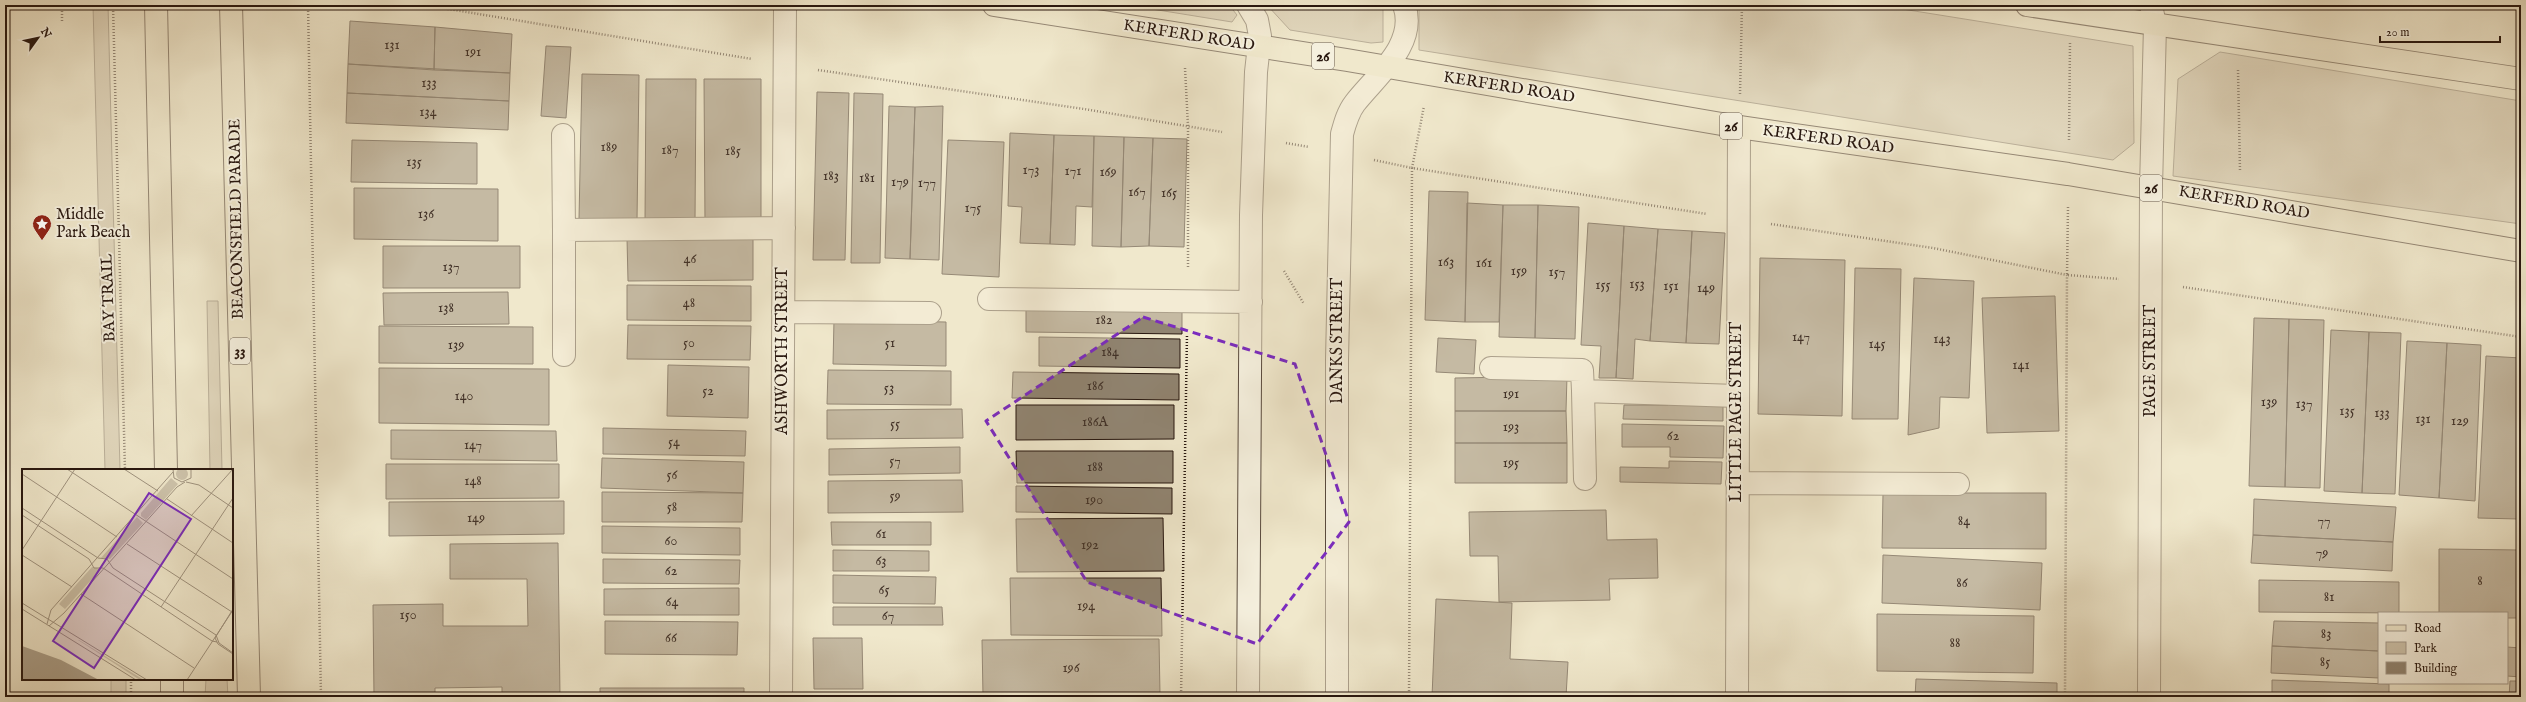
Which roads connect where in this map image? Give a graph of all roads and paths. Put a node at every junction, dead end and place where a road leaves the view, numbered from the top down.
1 (62, 5) edge
2 (113, 5) edge
3 (156, 5) edge
4 (231, 5) edge
5 (308, 5) edge
6 (785, 5) edge
7 (994, 5) edge
8 (1248, 5) edge
9 (1404, 5) edge
10 (1742, 5) edge
11 (2027, 5) edge
12 (2071, 12) junction
13 (2155, 12) edge
14 (62, 22) dead end
15 (2235, 37) junction
16 (1258, 47) junction
17 (1387, 68) junction
18 (1430, 75) junction
19 (2521, 79) edge
20 (1739, 127) junction
21 (564, 135) dead end
22 (1254, 137) junction
23 (1340, 153) junction
24 (2240, 172) dead end
25 (2068, 174) junction
26 (2151, 188) junction
27 (784, 228) junction
28 (564, 230) junction
29 (2521, 251) edge
30 (1282, 268) dead end
31 (2151, 282) junction
32 (989, 299) dead end
33 (1188, 302) junction
34 (1251, 302) junction
35 (1306, 308) dead end
36 (783, 312) junction
37 (930, 313) dead end
38 (2521, 337) edge
39 (564, 355) dead end
40 (1491, 368) dead end
41 (1583, 391) junction
42 (1737, 396) junction
43 (125, 469) edge
44 (166, 469) edge
45 (1585, 478) dead end
46 (1737, 483) junction
47 (1958, 484) dead end
48 (131, 680) edge
49 (172, 680) edge
50 (131, 697) edge
51 (172, 697) edge
52 (249, 697) edge
53 (321, 697) edge
54 (781, 697) edge
55 (1181, 697) edge
56 (1248, 697) edge
57 (1337, 697) edge
58 (1737, 697) edge
59 (2149, 697) edge

1 - 14 path
2 - 43 path, BAY TRAIL
3 - 44 main road
4 - 52 main road, BEACONSFIELD PARADE / 33
5 - 53 path
6 - 27 street, ASHWORTH STREET
7 - 16 main road, KERFERD ROAD / 26
8 - 16 street
9 - 17 street, DANKS STREET
10 - 20 path
11 - 12 main road
12 - 13 main road
12 - 25 path
13 - 15 main road
13 - 26 street, PAGE STREET
15 - 19 main road
15 - 24 path
16 - 17 main road, KERFERD ROAD / 26
16 - 22 street
17 - 18 main road, KERFERD ROAD / 26
17 - 23 street, DANKS STREET
18 - 20 main road, KERFERD ROAD / 26
18 - 23 path
20 - 25 main road, KERFERD ROAD / 26
20 - 42 street, LITTLE PAGE STREET
21 - 28 street
22 - 23 path
22 - 33 path
22 - 34 street
23 - 57 street, DANKS STREET
25 - 26 main road, KERFERD ROAD / 26
25 - 31 path
26 - 29 main road, KERFERD ROAD / 26
26 - 31 street, PAGE STREET
27 - 28 street
27 - 36 street, ASHWORTH STREET
28 - 39 street
30 - 35 path
31 - 38 path
31 - 59 street, PAGE STREET
32 - 33 street
33 - 34 street
33 - 55 path
34 - 56 street
36 - 37 street
36 - 54 street, ASHWORTH STREET
40 - 41 street
41 - 42 street
41 - 45 street
42 - 46 street, LITTLE PAGE STREET
46 - 47 street
46 - 58 street, LITTLE PAGE STREET
48 - 50 path
49 - 51 main road

